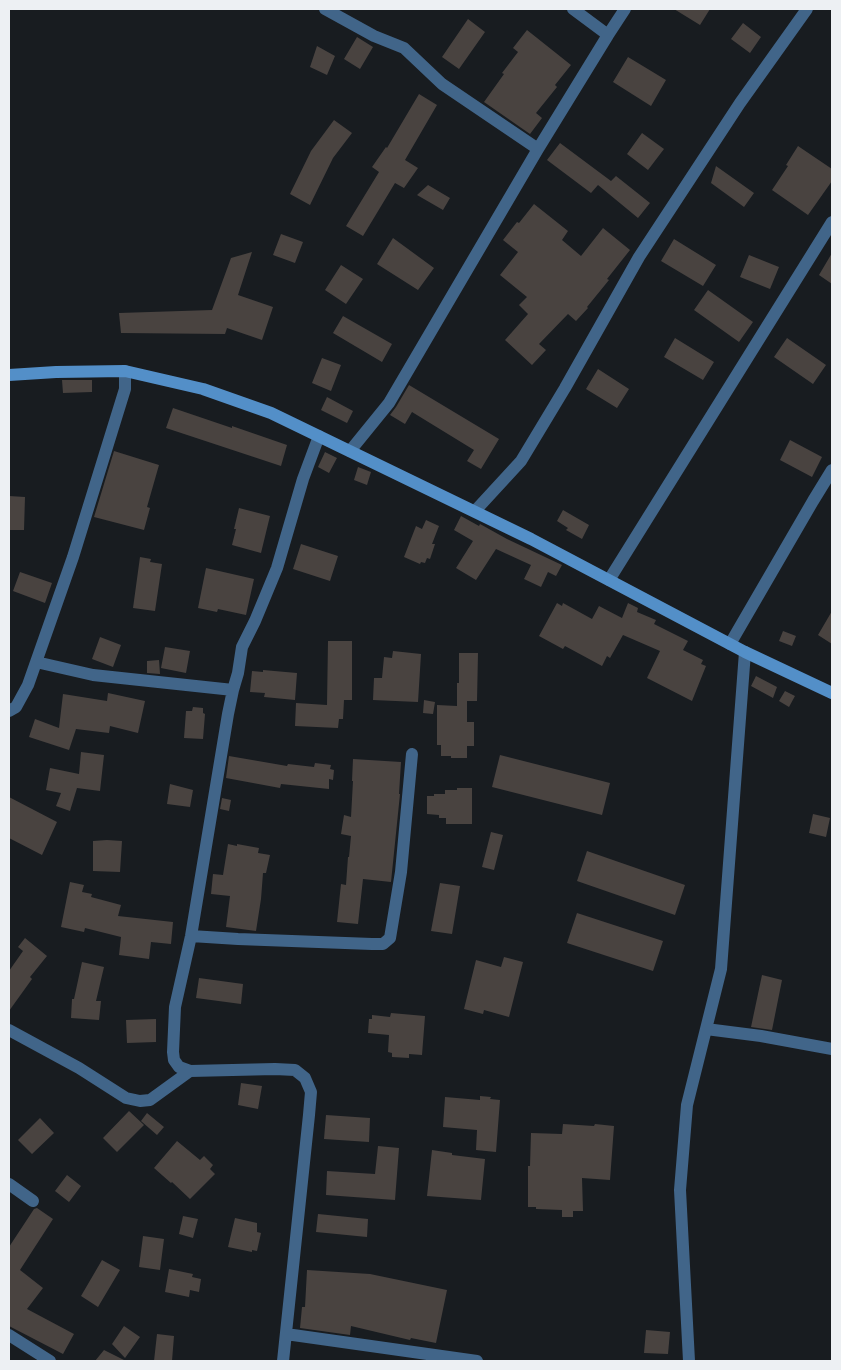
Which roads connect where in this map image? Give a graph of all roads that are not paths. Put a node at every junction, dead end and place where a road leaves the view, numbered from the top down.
1 (325, 9) edge
2 (573, 9) edge
3 (625, 9) edge
4 (806, 9) edge
5 (608, 35) junction
6 (538, 149) junction
7 (832, 222) edge
8 (125, 371) junction
9 (9, 375) edge
10 (319, 436) junction
11 (350, 451) junction
12 (832, 470) edge
13 (474, 511) junction
14 (609, 580) junction
15 (730, 644) junction
16 (745, 652) junction
17 (36, 662) junction
18 (233, 690) junction
19 (832, 693) edge
20 (9, 711) edge
21 (412, 754) dead end
22 (191, 936) junction
23 (9, 1030) edge
24 (706, 1030) junction
25 (832, 1049) edge
26 (190, 1071) junction
27 (9, 1184) edge
28 (33, 1201) dead end
29 (286, 1334) junction
30 (9, 1335) edge
31 (50, 1361) edge
32 (283, 1361) edge
33 (477, 1361) edge
34 (689, 1361) edge

1 - 6 street
2 - 5 street
3 - 5 street
4 - 13 street
5 - 6 street
6 - 11 street
7 - 14 street
8 - 9 street
8 - 10 street
8 - 17 street
10 - 11 street
10 - 18 street
11 - 13 street
12 - 15 street
13 - 14 street
14 - 15 street
15 - 16 street
16 - 19 street
16 - 24 street
17 - 18 street
17 - 20 street
18 - 22 street
21 - 22 street
22 - 26 street
23 - 26 street
24 - 25 street
24 - 34 street
26 - 29 street
27 - 28 street
29 - 32 street
29 - 33 street
30 - 31 street

